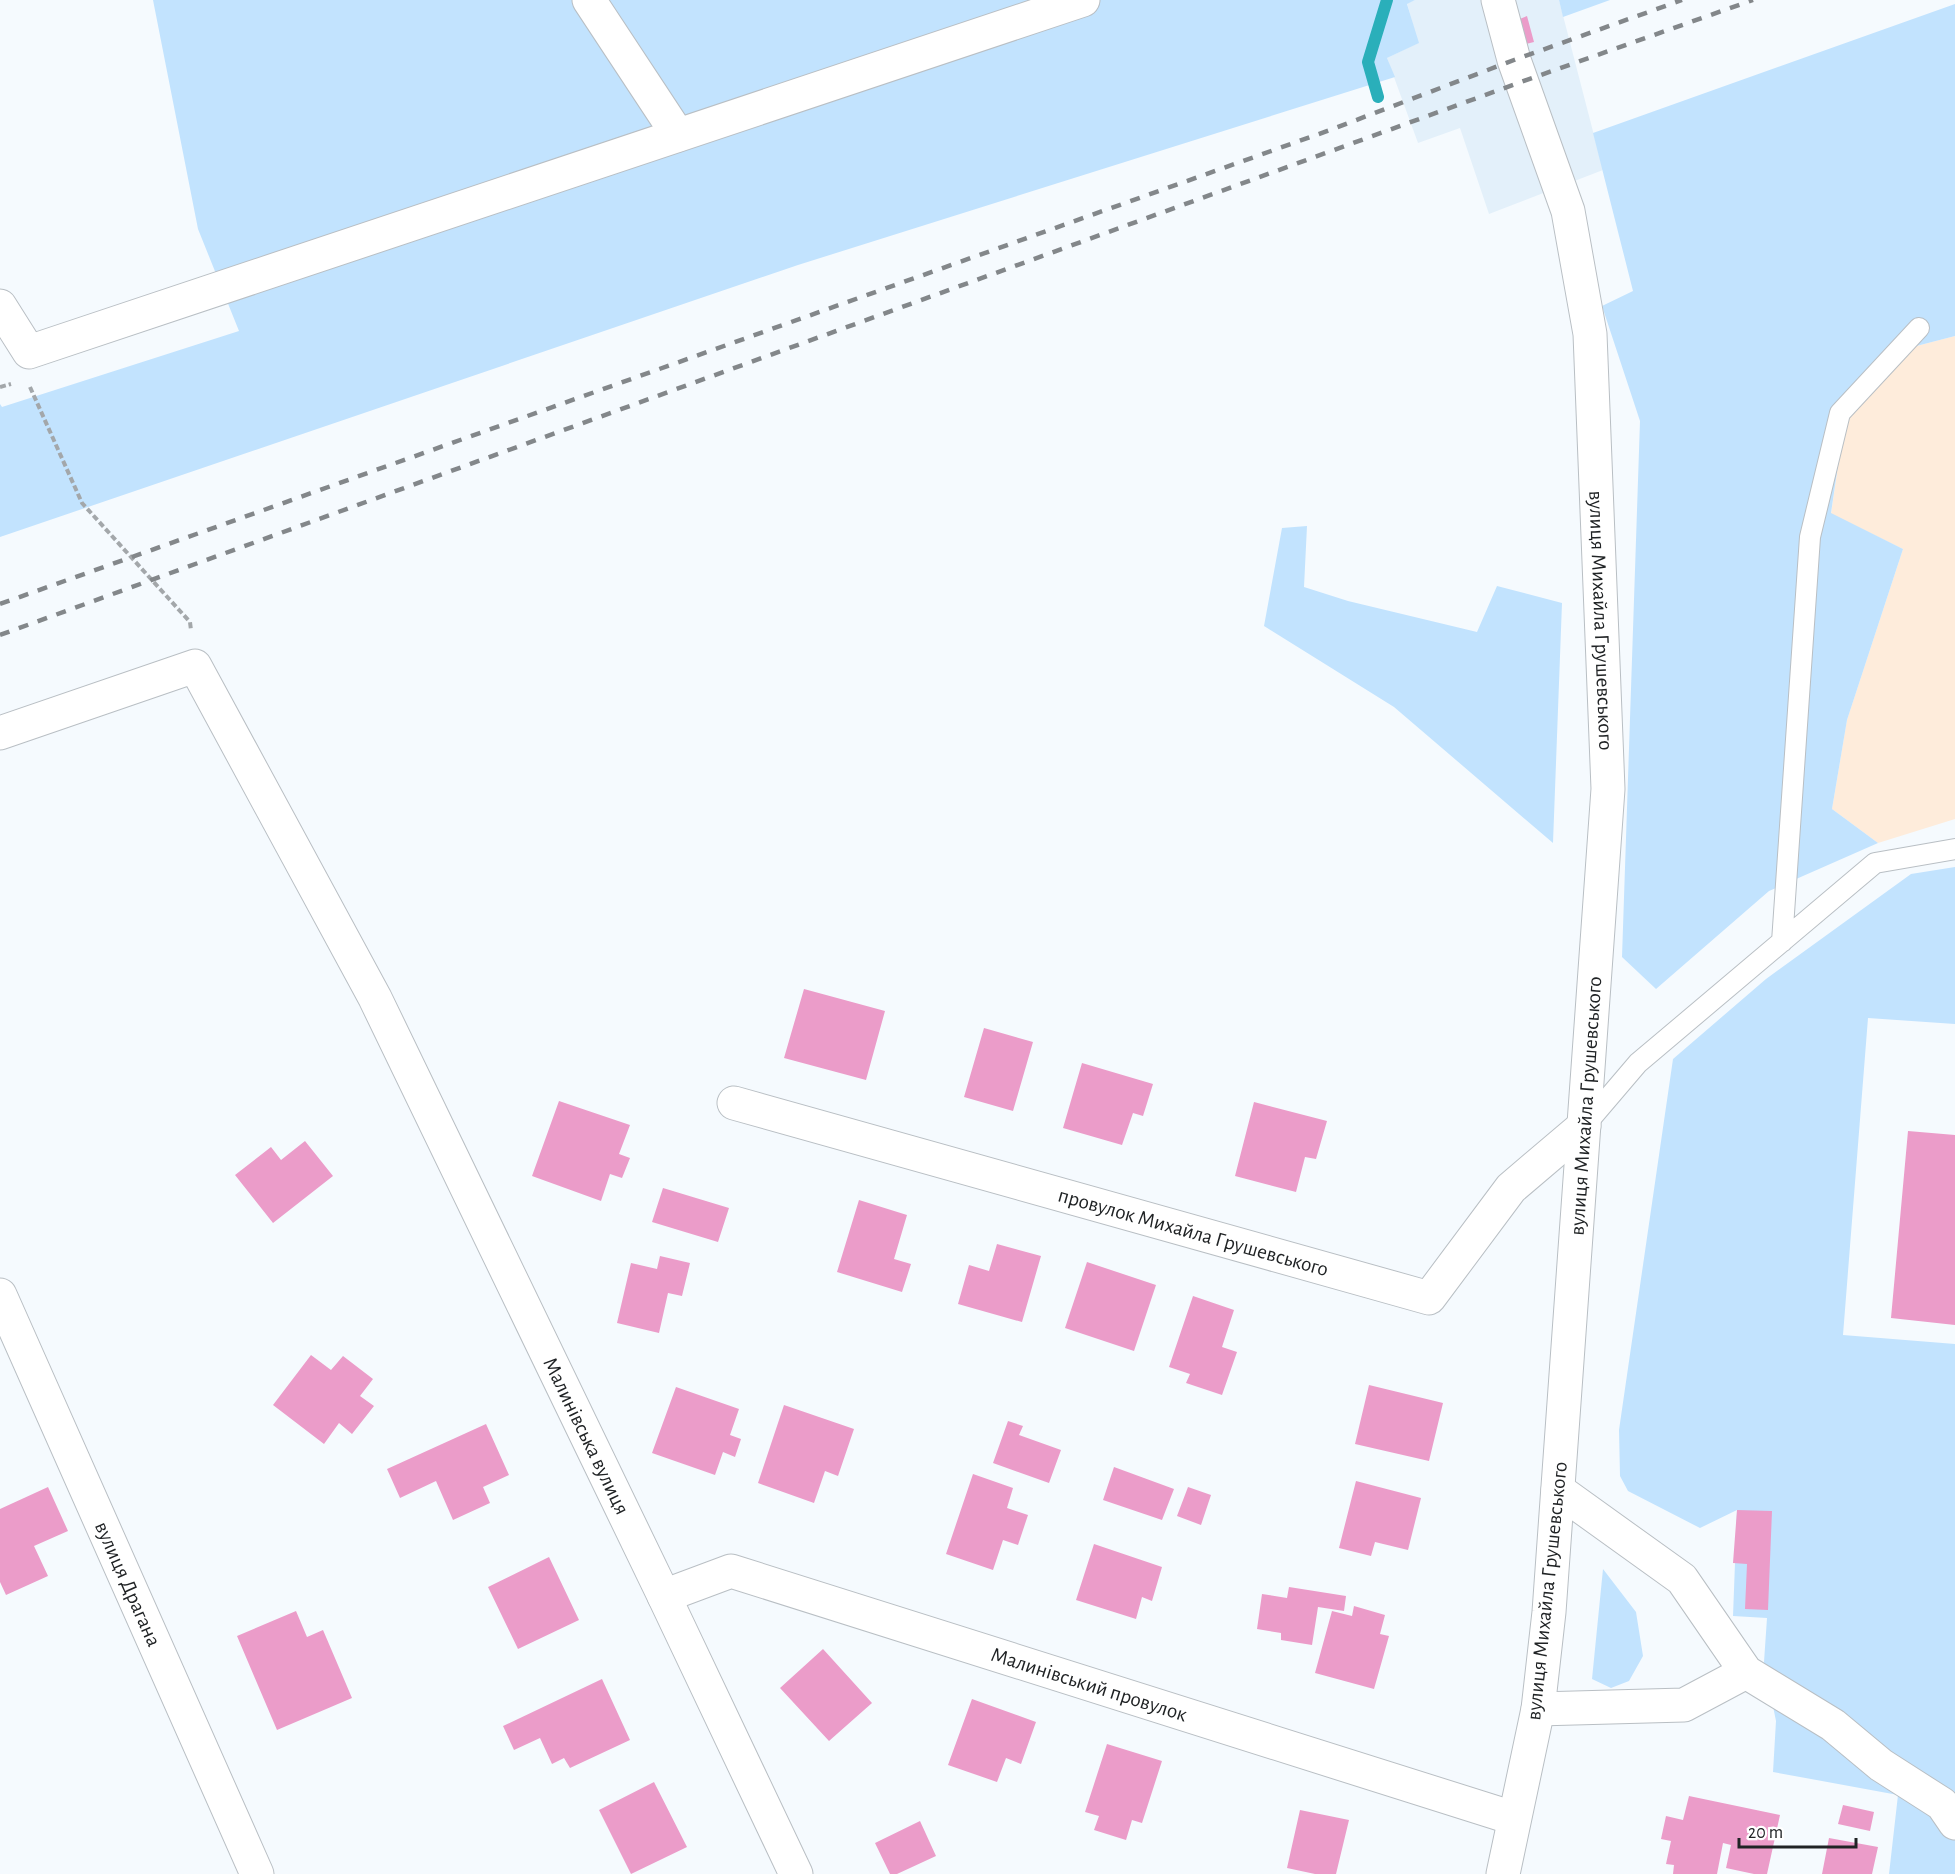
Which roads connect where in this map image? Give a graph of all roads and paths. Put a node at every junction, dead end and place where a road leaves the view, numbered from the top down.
1 (589, 0) edge
2 (1083, 0) edge
3 (1498, 0) edge
4 (678, 135) junction
5 (0, 306) edge
6 (1919, 328) dead end
7 (27, 365) junction
8 (195, 666) junction
9 (0, 733) edge
10 (1955, 849) edge
11 (1782, 942) junction
12 (734, 1103) dead end
13 (1584, 1126) junction
14 (0, 1295) edge
15 (1558, 1490) junction
16 (664, 1596) junction
17 (1746, 1672) junction
18 (1538, 1709) junction
19 (1514, 1818) junction
20 (1955, 1823) edge
21 (257, 1874) edge
22 (796, 1874) edge
23 (1503, 1874) edge

1 - 4 street
2 - 4 street
3 - 13 street, вулиця Михайла Грушевського
4 - 7 street
5 - 7 street
6 - 11 lane
7 - 8 path
8 - 9 street
8 - 16 street, Малинівська вулиця
10 - 11 lane
11 - 13 lane
12 - 13 street, провулок Михайла Грушевського
13 - 15 street, вулиця Михайла Грушевського
14 - 21 street, вулиця Драгана
15 - 17 street
15 - 18 street, вулиця Михайла Грушевського
16 - 19 street, Малинівський провулок
16 - 22 street, Малинівська вулиця
17 - 18 street
17 - 20 street
18 - 19 street, вулиця Михайла Грушевського
19 - 23 street, вулиця Михайла Грушевського

